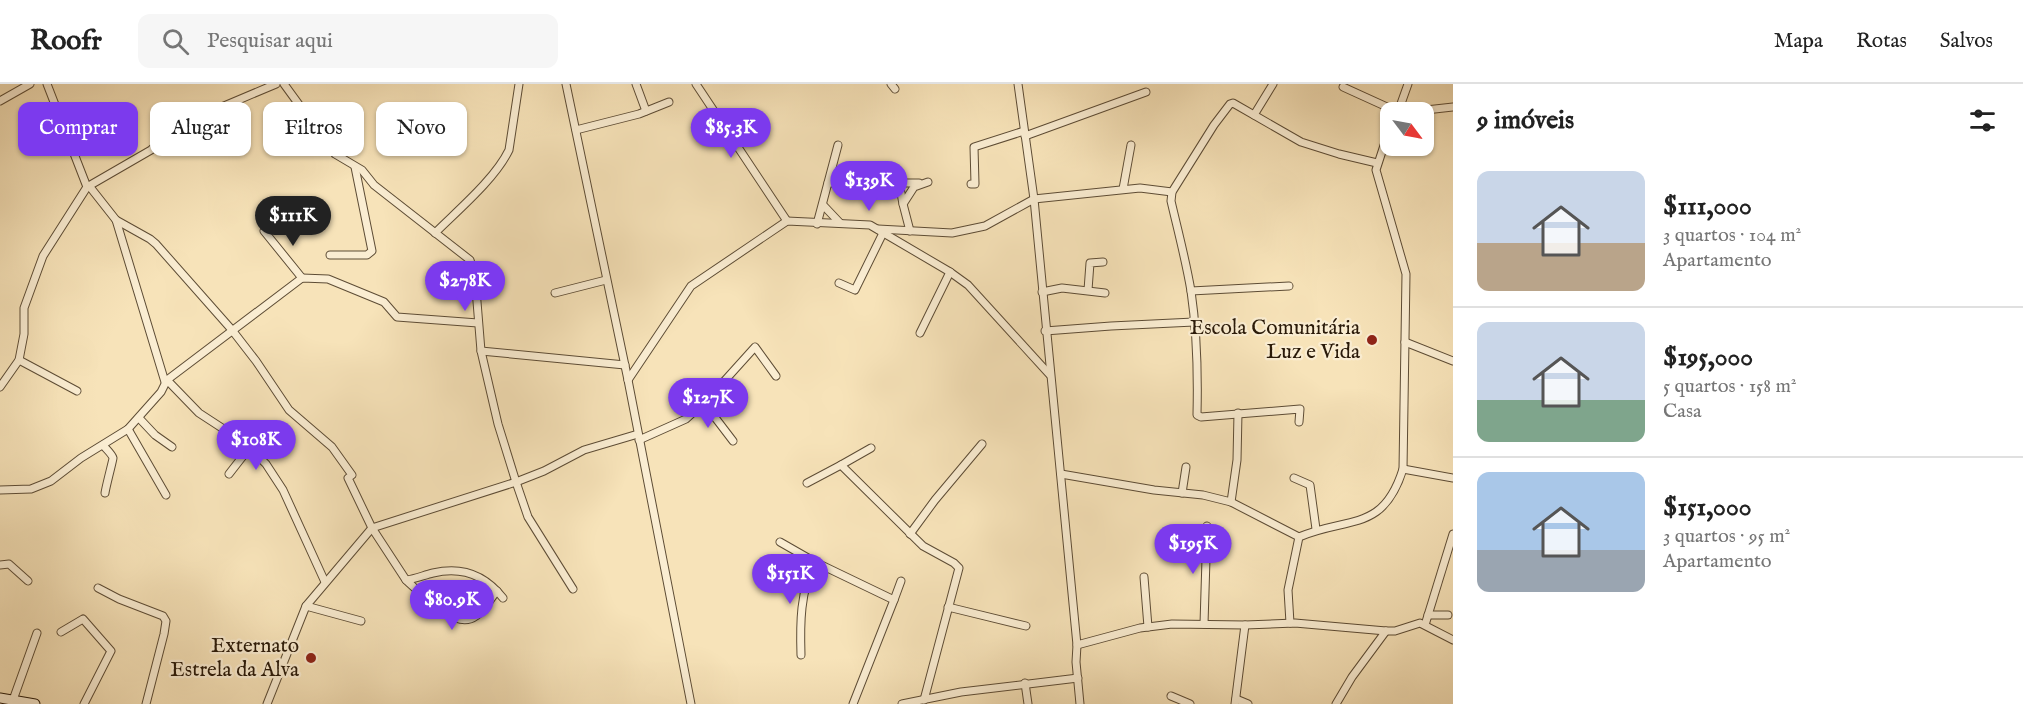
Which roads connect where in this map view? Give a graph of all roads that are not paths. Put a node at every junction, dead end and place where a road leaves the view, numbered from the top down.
1 (30, 84) edge
2 (47, 84) edge
3 (276, 84) edge
4 (284, 84) edge
5 (519, 84) edge
6 (566, 84) edge
7 (636, 84) edge
8 (696, 84) edge
9 (1018, 84) edge
10 (1274, 84) edge
11 (1408, 84) edge
12 (1343, 87) dead end
13 (1146, 92) dead end
14 (0, 100) edge
15 (1453, 101) edge
16 (55, 102) edge
17 (669, 102) dead end
18 (1450, 108) edge
19 (1434, 110) edge
20 (646, 111) junction
21 (1254, 115) junction
22 (576, 130) junction
23 (1025, 133) junction
24 (1131, 145) dead end
25 (838, 146) dead end
26 (1380, 155) edge
27 (77, 156) edge
28 (1377, 163) junction
29 (355, 167) junction
30 (928, 182) dead end
31 (828, 183) junction
32 (874, 183) dead end
33 (919, 183) junction
34 (971, 184) dead end
35 (88, 187) junction
36 (1123, 189) junction
37 (1172, 192) junction
38 (1034, 199) junction
39 (903, 204) junction
40 (823, 205) junction
41 (116, 220) junction
42 (787, 221) junction
43 (840, 223) junction
44 (817, 224) junction
45 (875, 229) junction
46 (264, 231) dead end
47 (910, 231) junction
48 (435, 233) junction
49 (883, 233) junction
50 (330, 255) dead end
51 (1103, 262) dead end
52 (950, 272) junction
53 (302, 278) junction
54 (606, 280) junction
55 (839, 282) dead end
56 (1289, 286) dead end
57 (1088, 290) junction
58 (1191, 291) junction
59 (1042, 292) junction
60 (555, 293) dead end
61 (1105, 293) dead end
62 (1194, 322) junction
63 (478, 323) junction
64 (232, 330) junction
65 (1045, 331) junction
66 (920, 333) dead end
67 (1405, 342) junction
68 (481, 351) junction
69 (19, 360) junction
70 (1453, 361) edge
71 (625, 365) junction
72 (1050, 375) junction
73 (776, 376) dead end
74 (628, 380) junction
75 (166, 381) junction
76 (0, 387) edge
77 (76, 391) dead end
78 (704, 403) junction
79 (1238, 413) junction
80 (139, 418) junction
81 (1299, 422) dead end
82 (128, 429) junction
83 (639, 437) junction
84 (733, 441) dead end
85 (982, 444) dead end
86 (104, 445) junction
87 (172, 447) dead end
88 (250, 447) junction
89 (871, 448) dead end
90 (841, 465) junction
91 (1186, 467) dead end
92 (1402, 469) junction
93 (229, 474) dead end
94 (1061, 474) junction
95 (1294, 478) dead end
96 (1453, 478) edge
97 (516, 482) junction
98 (807, 483) dead end
99 (0, 490) edge
100 (105, 493) dead end
101 (1182, 493) junction
102 (166, 495) dead end
103 (1231, 502) junction
104 (1207, 526) dead end
105 (372, 528) junction
106 (1316, 529) junction
107 (910, 534) junction
108 (1453, 534) edge
109 (1299, 537) junction
110 (780, 542) dead end
111 (815, 562) junction
112 (0, 565) edge
113 (1144, 577) dead end
114 (406, 580) junction
115 (28, 581) dead end
116 (901, 581) dead end
117 (325, 582) junction
118 (98, 588) dead end
119 (573, 590) dead end
120 (497, 591) junction
121 (503, 598) dead end
122 (894, 600) junction
123 (306, 606) junction
124 (948, 607) junction
125 (1428, 615) junction
126 (1448, 615) dead end
127 (361, 621) dead end
128 (1290, 623) junction
129 (1204, 624) junction
130 (1245, 625) junction
131 (1425, 625) junction
132 (1026, 626) dead end
133 (1148, 627) junction
134 (1386, 631) junction
135 (61, 632) dead end
136 (37, 633) dead end
137 (1453, 640) edge
138 (1077, 645) junction
139 (801, 655) dead end
140 (1078, 678) junction
141 (1025, 683) junction
142 (1171, 696) dead end
143 (0, 698) edge
144 (13, 700) junction
145 (924, 700) junction
146 (1235, 702) edge
147 (35, 704) edge
148 (84, 704) edge
149 (146, 704) edge
150 (267, 704) edge
151 (692, 704) edge
152 (853, 704) edge
153 (902, 704) edge
154 (1028, 704) edge
155 (1080, 704) edge
156 (1190, 704) edge
157 (1248, 704) edge
158 (1336, 704) edge

1 - 14 street
2 - 16 street
3 - 35 street
4 - 29 street
5 - 48 street
6 - 22 street
7 - 20 street
8 - 42 street
9 - 23 street
10 - 21 street
11 - 12 street
13 - 23 street
15 - 18 street
17 - 20 street
18 - 19 street
20 - 22 street
21 - 28 street
21 - 37 street
22 - 54 street
23 - 34 street
23 - 38 street
24 - 36 street
25 - 31 street
26 - 28 street
27 - 35 street
28 - 67 street
29 - 48 street
29 - 50 street
30 - 33 street
31 - 32 street
31 - 40 street
33 - 39 street
33 - 39 street
35 - 41 street
35 - 69 street
36 - 37 street
36 - 38 street
37 - 58 street
38 - 47 street
38 - 59 street
39 - 47 street
40 - 43 street
40 - 44 street
41 - 64 street
41 - 75 street
42 - 44 street
42 - 74 street
43 - 44 street
43 - 45 street
45 - 47 street
45 - 49 street
46 - 53 street
48 - 63 street
49 - 52 street
49 - 55 street
51 - 57 street
52 - 66 street
52 - 72 street
53 - 63 street
53 - 64 street
54 - 60 street
54 - 71 street
56 - 58 street
57 - 59 street
57 - 61 street
58 - 62 street
59 - 65 street
62 - 65 street
62 - 79 street
63 - 68 street
64 - 75 street
64 - 105 street
65 - 72 street
67 - 70 street
67 - 92 street
68 - 71 street
68 - 97 street
69 - 76 street
69 - 77 street
71 - 74 street
72 - 94 street
73 - 78 street
74 - 83 street
75 - 80 street
75 - 88 street
78 - 83 street
78 - 84 street
79 - 81 street
79 - 103 street
80 - 82 street
80 - 87 street
82 - 86 street
82 - 102 street
83 - 97 street
83 - 151 street
85 - 107 street
86 - 99 street
86 - 100 street
88 - 93 street
88 - 117 street
89 - 90 street
90 - 98 street
90 - 107 street
91 - 101 street
92 - 96 street
92 - 106 street
94 - 101 street
94 - 138 street
95 - 106 street
97 - 105 street
97 - 119 street
101 - 103 street
103 - 109 street
104 - 129 street
105 - 114 street
105 - 117 street
106 - 109 street
107 - 124 street
108 - 125 street
109 - 128 street
110 - 111 street
111 - 122 street
111 - 139 street
112 - 115 street
113 - 133 street
114 - 120 street
114 - 120 street
116 - 122 street
117 - 123 street
118 - 149 street
120 - 121 street
122 - 152 street
123 - 127 street
123 - 150 street
124 - 132 street
124 - 145 street
125 - 126 street
125 - 131 street
128 - 130 street
128 - 134 street
129 - 130 street
129 - 133 street
130 - 146 street
131 - 134 street
131 - 137 street
133 - 138 street
134 - 158 street
135 - 148 street
136 - 144 street
138 - 140 street
140 - 141 street
140 - 155 street
141 - 145 street
141 - 154 street
142 - 156 street
143 - 144 main road
144 - 147 main road
145 - 153 street
146 - 157 street

